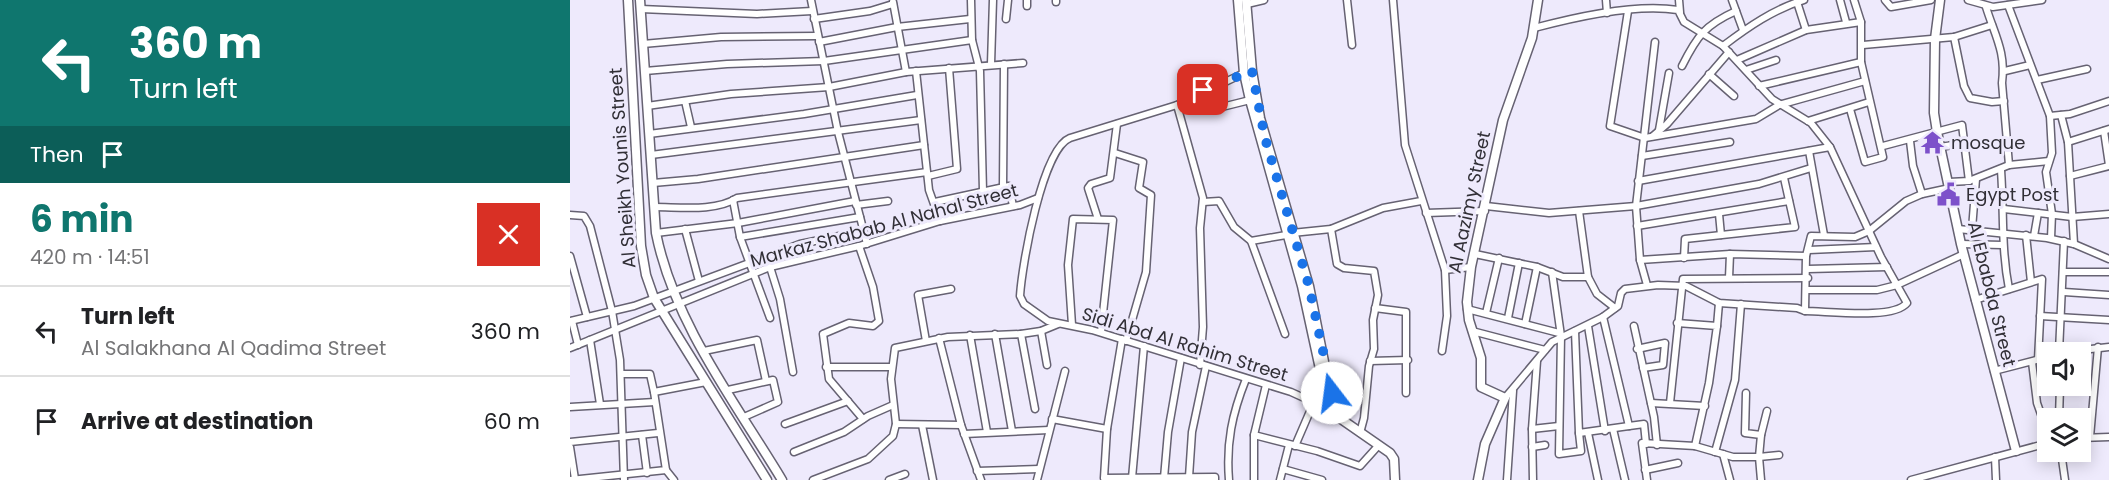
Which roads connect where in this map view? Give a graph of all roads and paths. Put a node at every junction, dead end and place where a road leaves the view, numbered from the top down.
1 (628, 0) edge
2 (811, 0) edge
3 (971, 0) edge
4 (993, 0) edge
5 (1008, 0) edge
6 (1264, 0) edge
7 (1347, 0) edge
8 (1393, 0) edge
9 (1538, 0) edge
10 (1606, 0) edge
11 (1654, 0) edge
12 (1679, 0) edge
13 (1732, 0) edge
14 (1804, 0) edge
15 (1839, 0) edge
16 (1854, 0) edge
17 (1886, 0) edge
18 (1930, 0) edge
19 (1940, 0) edge
20 (1968, 0) edge
21 (2042, 0) edge
22 (1244, 1) edge
23 (1920, 1) edge
24 (893, 2) edge
25 (1797, 2) junction
26 (640, 5) edge
27 (2008, 5) junction
28 (1986, 7) junction
29 (1656, 8) junction
30 (812, 11) junction
31 (1628, 11) junction
32 (1736, 11) junction
33 (1680, 12) junction
34 (1606, 13) junction
35 (814, 19) junction
36 (970, 19) junction
37 (1006, 19) dead end
38 (1846, 22) junction
39 (1861, 22) junction
40 (1992, 25) junction
41 (897, 27) junction
42 (1534, 28) junction
43 (1743, 30) junction
44 (1806, 30) junction
45 (1702, 32) junction
46 (1954, 38) junction
47 (818, 39) junction
48 (1935, 39) junction
49 (972, 40) junction
50 (1655, 42) dead end
51 (643, 45) junction
52 (1352, 45) dead end
53 (1863, 45) junction
54 (1723, 46) junction
55 (902, 49) junction
56 (1729, 52) junction
57 (1737, 60) junction
58 (1776, 60) dead end
59 (824, 61) junction
60 (1862, 62) junction
61 (1023, 63) dead end
62 (992, 64) junction
63 (1004, 64) junction
64 (2030, 65) junction
65 (980, 66) junction
66 (1682, 66) dead end
67 (949, 68) junction
68 (2087, 69) dead end
69 (1746, 70) junction
70 (645, 71) junction
71 (916, 71) junction
72 (2005, 71) junction
73 (906, 72) junction
74 (1248, 72) junction
75 (1669, 73) dead end
76 (1709, 75) junction
77 (2037, 80) junction
78 (1865, 81) junction
79 (1759, 86) junction
80 (829, 87) junction
81 (918, 95) junction
82 (1197, 95) junction
83 (1734, 96) dead end
84 (1250, 100) junction
85 (685, 101) junction
86 (2004, 101) junction
87 (2109, 101) edge
88 (1869, 102) junction
89 (1177, 105) junction
90 (1779, 105) junction
91 (647, 106) junction
92 (833, 109) junction
93 (1850, 109) junction
94 (2061, 115) junction
95 (2050, 116) junction
96 (921, 120) junction
97 (1808, 121) junction
98 (1117, 124) junction
99 (691, 126) junction
100 (1659, 130) junction
101 (2107, 130) edge
102 (838, 132) junction
103 (1937, 132) junction
104 (649, 134) junction
105 (1648, 137) junction
106 (1910, 141) junction
107 (1730, 142) dead end
108 (2068, 142) junction
109 (1965, 143) junction
110 (924, 145) junction
111 (1882, 146) junction
112 (1830, 147) junction
113 (1940, 147) junction
114 (1809, 151) junction
115 (1115, 153) junction
116 (651, 155) junction
117 (844, 156) junction
118 (1642, 156) junction
119 (2049, 161) junction
120 (2009, 165) junction
121 (2109, 166) edge
122 (1811, 168) junction
123 (2001, 170) junction
124 (928, 174) junction
125 (2070, 176) junction
126 (1784, 178) junction
127 (1972, 180) junction
128 (850, 181) junction
129 (1638, 181) junction
130 (652, 183) junction
131 (1950, 185) junction
132 (1003, 186) junction
133 (983, 191) junction
134 (1922, 194) junction
135 (1038, 198) junction
136 (734, 200) junction
137 (888, 201) dead end
138 (1421, 201) junction
139 (1789, 201) junction
140 (934, 202) junction
141 (1203, 202) junction
142 (856, 203) junction
143 (1013, 206) junction
144 (1636, 206) junction
145 (654, 207) junction
146 (1485, 208) junction
147 (2004, 209) junction
148 (1580, 211) junction
149 (1426, 213) junction
150 (2038, 213) junction
151 (1719, 214) junction
152 (2052, 214) junction
153 (2109, 214) edge
154 (570, 215) edge
155 (860, 217) junction
156 (2072, 218) junction
157 (1098, 219) junction
158 (940, 221) junction
159 (738, 224) junction
160 (1637, 226) junction
161 (685, 229) junction
162 (1331, 229) junction
163 (1958, 229) junction
164 (1972, 229) junction
165 (864, 231) junction
166 (1869, 231) junction
167 (656, 233) junction
168 (2001, 233) junction
169 (1289, 234) junction
170 (1721, 235) junction
171 (2030, 235) junction
172 (1824, 236) junction
173 (740, 237) junction
174 (2051, 238) junction
175 (1251, 241) junction
176 (2064, 241) junction
177 (867, 244) junction
178 (1961, 244) junction
179 (2074, 244) junction
180 (2002, 245) junction
181 (859, 246) junction
182 (1876, 247) junction
183 (1808, 253) junction
184 (1475, 254) junction
185 (1730, 254) junction
186 (1964, 254) junction
187 (570, 256) edge
188 (1499, 258) junction
189 (1684, 258) junction
190 (2109, 259) edge
191 (1640, 261) junction
192 (750, 263) junction
193 (1519, 263) junction
194 (770, 267) junction
195 (1471, 267) junction
196 (1537, 267) junction
197 (1887, 267) junction
198 (1808, 269) junction
199 (1445, 270) junction
200 (1552, 272) junction
201 (2063, 272) junction
202 (2109, 272) edge
203 (753, 273) junction
204 (1588, 277) junction
205 (1729, 278) junction
206 (1808, 278) junction
207 (699, 281) junction
208 (2031, 282) junction
209 (1647, 285) junction
210 (1897, 285) junction
211 (1681, 286) junction
212 (951, 289) dead end
213 (2009, 289) junction
214 (673, 290) junction
215 (1807, 290) junction
216 (2064, 292) junction
217 (2109, 295) edge
218 (654, 298) junction
219 (1975, 300) junction
220 (1719, 303) junction
221 (679, 304) junction
222 (1741, 304) junction
223 (1375, 308) junction
224 (1615, 308) junction
225 (1467, 309) junction
226 (1805, 310) junction
227 (612, 312) junction
228 (662, 312) junction
229 (1486, 313) junction
230 (2040, 316) junction
231 (587, 317) junction
232 (1603, 317) junction
233 (770, 318) dead end
234 (1508, 318) junction
235 (2060, 318) junction
236 (2109, 320) edge
237 (571, 321) edge
238 (1677, 323) junction
239 (1058, 324) junction
240 (1525, 324) junction
241 (1072, 325) junction
242 (1588, 326) junction
243 (1634, 326) dead end
244 (1717, 326) junction
245 (615, 330) junction
246 (1041, 331) junction
247 (1472, 331) junction
248 (1575, 331) junction
249 (1101, 332) junction
250 (995, 334) junction
251 (1021, 334) junction
252 (1285, 334) dead end
253 (1560, 334) junction
254 (970, 335) junction
255 (939, 338) junction
256 (590, 340) junction
257 (1124, 340) junction
258 (926, 341) junction
259 (2059, 342) edge
260 (578, 345) junction
261 (1144, 346) junction
262 (2098, 347) junction
263 (2109, 347) edge
264 (570, 348) edge
265 (2091, 348) edge
266 (1638, 349) junction
267 (1545, 350) junction
268 (704, 351) junction
269 (1442, 351) dead end
270 (1181, 358) junction
271 (1408, 360) junction
272 (1537, 360) junction
273 (1370, 361) junction
274 (2035, 361) junction
275 (1047, 365) dead end
276 (1203, 365) junction
277 (826, 367) junction
278 (892, 367) junction
279 (1643, 368) junction
280 (1065, 371) dead end
281 (1994, 371) junction
282 (793, 372) dead end
283 (621, 374) junction
284 (1246, 379) junction
285 (766, 381) junction
286 (706, 382) junction
287 (1266, 385) junction
288 (728, 390) junction
289 (1513, 390) junction
290 (654, 392) junction
291 (1406, 393) dead end
292 (1746, 393) dead end
293 (1505, 398) junction
294 (848, 401) junction
295 (655, 402) junction
296 (1314, 402) junction
297 (623, 403) junction
298 (1651, 403) junction
299 (1670, 403) junction
300 (600, 404) junction
301 (893, 405) junction
302 (1705, 406) junction
303 (570, 407) edge
304 (2039, 408) edge
305 (1035, 409) dead end
306 (1767, 411) dead end
307 (1336, 412) junction
308 (744, 417) junction
309 (1052, 418) junction
310 (863, 419) junction
311 (785, 424) dead end
312 (896, 424) junction
313 (922, 425) junction
314 (961, 425) junction
315 (1559, 426) junction
316 (1629, 426) junction
317 (2091, 426) edge
318 (1107, 429) junction
319 (1532, 429) junction
320 (1613, 429) junction
321 (1012, 430) junction
322 (1048, 430) junction
323 (1605, 431) junction
324 (987, 432) junction
325 (658, 433) junction
326 (1360, 433) junction
327 (1579, 433) junction
328 (1588, 433) junction
329 (964, 434) junction
330 (642, 435) junction
331 (1254, 435) junction
332 (1761, 435) junction
333 (2091, 437) edge
334 (2109, 437) edge
335 (624, 438) junction
336 (570, 442) edge
337 (1646, 444) junction
338 (1545, 445) dead end
339 (1658, 445) junction
340 (1292, 446) junction
341 (1378, 446) junction
342 (1695, 446) junction
343 (2037, 446) edge
344 (570, 447) edge
345 (1532, 447) junction
346 (2016, 451) junction
347 (794, 452) dead end
348 (1715, 452) junction
349 (1723, 454) junction
350 (1779, 455) dead end
351 (1759, 457) junction
352 (1995, 457) junction
353 (2062, 462) edge
354 (1678, 463) dead end
355 (1040, 469) junction
356 (1283, 469) junction
357 (666, 470) junction
358 (1645, 470) junction
359 (977, 471) junction
360 (838, 472) junction
361 (647, 473) junction
362 (905, 474) dead end
363 (1189, 477) junction
364 (624, 478) edge
365 (1132, 478) junction
366 (1164, 478) junction
367 (1215, 478) edge
368 (575, 479) edge
369 (570, 480) edge
370 (674, 480) edge
371 (767, 480) edge
372 (782, 480) edge
373 (813, 480) edge
374 (841, 480) edge
375 (889, 480) edge
376 (933, 480) edge
377 (980, 480) edge
378 (1036, 480) edge
379 (1228, 480) edge
380 (1254, 480) edge
381 (1280, 480) edge
382 (1322, 480) edge
383 (1395, 480) edge
384 (1478, 480) edge
385 (1508, 480) edge
386 (1533, 480) edge
387 (1598, 480) edge
388 (1625, 480) edge
389 (1647, 480) edge
390 (1730, 480) edge
391 (1761, 480) edge
392 (1911, 480) edge
393 (1996, 480) edge
394 (2065, 480) edge

1 - 218 street, Al Sheikh Younis Street
2 - 30 street
3 - 36 street
4 - 62 street
5 - 37 street
6 - 22 street
7 - 52 street
8 - 138 street
9 - 42 street, Al Aazimy Street
10 - 34 street
11 - 29 street
12 - 33 street
13 - 32 street
14 - 25 street
15 - 38 street
16 - 39 street
17 - 23 street
18 - 23 street
19 - 48 street, Al Ebabda Street
20 - 28 street
21 - 27 street
22 - 74 street
24 - 35 street
24 - 41 street
25 - 43 street
25 - 44 street
26 - 30 street
26 - 51 street, Al Sheikh Younis Street
27 - 28 street
27 - 64 street
28 - 40 street
29 - 31 street
29 - 33 street
30 - 35 street
31 - 34 street
31 - 105 street
32 - 43 street
32 - 45 street
33 - 45 street
34 - 42 street
35 - 47 street
36 - 41 street
36 - 49 street
38 - 39 street
38 - 44 street
39 - 53 street
40 - 46 street
40 - 72 street
41 - 47 street
41 - 55 street
42 - 146 street, Al Aazimy Street
43 - 54 street
44 - 57 street
45 - 54 street
45 - 66 street
46 - 48 street
46 - 86 street
47 - 51 street
47 - 59 street
48 - 53 street
48 - 103 street, Al Ebabda Street
49 - 55 street
49 - 65 street
50 - 105 street
51 - 70 street, Al Sheikh Younis Street
53 - 60 street
54 - 56 street
55 - 59 street
55 - 73 street
56 - 57 street
56 - 76 street
57 - 69 street
58 - 69 street
59 - 70 street
59 - 80 street
60 - 78 street
60 - 79 street
61 - 63 street
62 - 63 street
62 - 65 street
63 - 132 street
64 - 72 street
64 - 77 street
65 - 67 street
65 - 133 street
67 - 71 street
67 - 124 street
68 - 77 street
69 - 79 street
70 - 91 street, Al Sheikh Younis Street
71 - 73 street
71 - 81 street
72 - 86 street
73 - 80 street
74 - 82 street
74 - 84 street
74 - 169 street
75 - 100 street
76 - 83 street
76 - 100 street
77 - 95 street
78 - 88 street
78 - 90 street
79 - 90 street
80 - 85 street
80 - 92 street
81 - 92 street
81 - 96 street
82 - 84 street
82 - 89 street
84 - 169 street
85 - 91 street
85 - 99 street
86 - 120 street
87 - 94 street
88 - 93 street
88 - 111 street
89 - 98 street
89 - 141 street
90 - 97 street
90 - 105 street
91 - 104 street, Al Sheikh Younis Street
92 - 99 street
92 - 102 street
93 - 97 street
93 - 111 street
94 - 95 street
94 - 108 street
95 - 119 street
96 - 102 street
96 - 110 street
97 - 112 street
98 - 115 street
98 - 135 street
99 - 104 street
100 - 105 street
101 - 108 street
101 - 121 street
102 - 116 street
102 - 117 street
103 - 106 street
103 - 109 street
103 - 113 street, Al Ebabda Street
104 - 116 street, Al Sheikh Younis Street
105 - 118 street
106 - 111 street
106 - 134 street
107 - 118 street
108 - 125 street
109 - 113 street
109 - 127 street
110 - 117 street
110 - 124 street
112 - 114 street
112 - 166 street
113 - 131 street, Al Ebabda Street
114 - 122 street
114 - 129 street
115 - 157 street
115 - 257 street
116 - 130 street, Al Sheikh Younis Street
117 - 128 street
117 - 130 street
118 - 129 street
119 - 120 street
119 - 152 street
120 - 123 street
121 - 125 street
122 - 126 street
122 - 172 street
123 - 127 street
123 - 147 street
124 - 128 street
124 - 140 street
125 - 156 street
126 - 139 street
126 - 144 street
127 - 131 street
127 - 164 street
128 - 136 street
128 - 142 street
129 - 144 street
130 - 145 street, Al Sheikh Younis Street
131 - 134 street
131 - 163 street, Al Ebabda Street
132 - 133 street
132 - 143 street
133 - 140 street
134 - 166 street
135 - 143 street, Markaz Shabab Al Nahal Street
135 - 239 street
136 - 145 street
136 - 159 street
137 - 142 street
138 - 149 street
138 - 162 street
139 - 151 street
139 - 170 street
140 - 158 street
141 - 175 street
141 - 276 street
142 - 155 street
142 - 159 street
143 - 158 street, Markaz Shabab Al Nahal Street
144 - 148 street
144 - 160 street
145 - 167 street, Al Sheikh Younis Street
146 - 148 street
146 - 149 street
146 - 184 street, Al Aazimy Street
147 - 150 street
147 - 168 street
148 - 204 street
149 - 199 street
150 - 152 street
150 - 171 street
151 - 160 street
151 - 170 street
152 - 156 street
152 - 174 street
153 - 156 street
154 - 227 street
155 - 165 street
155 - 173 street
156 - 179 street
157 - 241 street
157 - 249 street
158 - 177 street, Markaz Shabab Al Nahal Street
159 - 161 street
159 - 173 street
160 - 191 street
161 - 167 street
161 - 207 street
162 - 169 street
162 - 223 street
163 - 164 street
163 - 178 street, Al Ebabda Street
164 - 168 street
165 - 177 street
165 - 192 street
166 - 172 street
166 - 182 street
167 - 214 street, Al Sheikh Younis Street
168 - 171 street
168 - 180 street
169 - 175 street
169 - 307 street
170 - 189 street
171 - 174 street
171 - 208 street
172 - 183 street
173 - 192 street
174 - 176 street
175 - 252 street
176 - 179 street
176 - 201 street
177 - 181 street, Markaz Shabab Al Nahal Street
178 - 180 street
178 - 186 street, Al Ebabda Street
179 - 190 street
180 - 213 street
181 - 194 street, Markaz Shabab Al Nahal Street
181 - 277 street
182 - 183 street
182 - 197 street
183 - 185 street
183 - 198 street
184 - 188 street
184 - 195 street, Al Aazimy Street
185 - 189 street
185 - 205 street
186 - 210 street
186 - 219 street, Al Ebabda Street
187 - 231 street
188 - 193 street
188 - 229 street
189 - 191 street
191 - 209 street
192 - 203 street
192 - 207 street
193 - 196 street
193 - 234 street
194 - 203 street, Markaz Shabab Al Nahal Street
194 - 282 street
195 - 199 street
195 - 225 street, Al Aazimy Street
196 - 200 street
196 - 240 street
197 - 198 street
197 - 210 street
198 - 206 street
199 - 269 street
200 - 204 street
200 - 253 street
201 - 202 street
201 - 216 street
203 - 221 street, Markaz Shabab Al Nahal Street
203 - 233 street
204 - 224 street
205 - 206 street
205 - 211 street
206 - 215 street
207 - 214 street
208 - 213 street
208 - 230 street
209 - 211 street
209 - 224 street
210 - 215 street
210 - 226 street
211 - 220 street
211 - 238 street
212 - 258 street
213 - 219 street
214 - 218 street
214 - 221 street, Al Sheikh Younis Street
215 - 226 street
216 - 217 street
216 - 235 street
218 - 227 street
218 - 228 street, Al Sheikh Younis Street
219 - 281 street, Al Ebabda Street
220 - 222 street
220 - 244 street
221 - 228 street, Markaz Shabab Al Nahal Street
221 - 268 street, Al Sheikh Younis Street
222 - 226 street
222 - 348 street
223 - 271 street
223 - 273 street
224 - 232 street
225 - 229 street
225 - 247 street, Al Aazimy Street
227 - 231 street
227 - 245 street
228 - 245 street, Markaz Shabab Al Nahal Street
228 - 286 street, Al Sheikh Younis Street
229 - 234 street
230 - 235 street
230 - 274 street
231 - 237 street
232 - 242 street
232 - 316 street
234 - 240 street
235 - 236 street
235 - 259 street
237 - 260 street
238 - 244 street
238 - 299 street
239 - 241 street, Sidi Abd Al Rahim Street
239 - 246 street
240 - 253 street
241 - 249 street, Sidi Abd Al Rahim Street
242 - 248 street
242 - 323 street
243 - 266 street
244 - 302 street
245 - 256 street, Markaz Shabab Al Nahal Street
245 - 283 street
246 - 251 street
246 - 275 street
247 - 267 street
247 - 293 street, Al Aazimy Street
248 - 253 street
248 - 327 street
249 - 257 street, Sidi Abd Al Rahim Street
250 - 251 street
250 - 254 street
250 - 321 street
251 - 305 street
253 - 267 street
253 - 315 street
254 - 255 street
254 - 324 street
255 - 258 street
255 - 314 street
256 - 260 street, Markaz Shabab Al Nahal Street
256 - 300 street
257 - 261 street, Sidi Abd Al Rahim Street
257 - 318 street
258 - 278 street
260 - 264 street, Markaz Shabab Al Nahal Street
261 - 270 street, Sidi Abd Al Rahim Street
261 - 365 street
262 - 263 street
262 - 265 street
262 - 317 street
266 - 279 street
266 - 279 street
267 - 272 street
268 - 285 street
268 - 288 street, Al Sheikh Younis Street
270 - 276 street, Sidi Abd Al Rahim Street
270 - 366 street
271 - 273 street
271 - 291 street
272 - 289 street
272 - 319 street
273 - 326 street
274 - 281 street
274 - 304 street
276 - 284 street, Sidi Abd Al Rahim Street
276 - 363 street
277 - 278 street
277 - 294 street
278 - 301 street
279 - 298 street
280 - 309 street
281 - 346 street, Al Ebabda Street
283 - 290 street
283 - 297 street
284 - 287 street, Sidi Abd Al Rahim Street
284 - 379 street
285 - 288 street
285 - 308 street
286 - 290 street
286 - 371 street, Al Sheikh Younis Street
287 - 296 street, Sidi Abd Al Rahim Street
287 - 331 street
288 - 308 street, Al Sheikh Younis Street
289 - 293 street
289 - 385 street
290 - 295 street
292 - 332 street
293 - 384 street
294 - 310 street
294 - 311 street
295 - 297 street
295 - 325 street
296 - 307 street, Sidi Abd Al Rahim Street
296 - 340 street
297 - 300 street
297 - 335 street
298 - 299 street
298 - 339 street
299 - 302 street
300 - 303 street
301 - 310 street
301 - 312 street
302 - 342 street
306 - 332 street
307 - 326 street
308 - 372 street, Al Sheikh Younis Street
309 - 318 street
309 - 322 street
310 - 347 street
312 - 313 street
312 - 360 street
313 - 314 street
313 - 376 street
314 - 329 street
315 - 319 street
315 - 327 street
316 - 320 street
316 - 337 street
318 - 365 street
319 - 345 street
320 - 323 street
320 - 388 street
321 - 322 street
321 - 324 street
322 - 355 street
323 - 328 street
324 - 329 street
325 - 330 street
325 - 357 street
326 - 341 street
327 - 328 street
328 - 387 street
329 - 359 street
330 - 335 street
330 - 361 street
331 - 340 street
331 - 380 street
332 - 351 street
333 - 334 street
335 - 336 street
335 - 364 street
337 - 339 street
337 - 358 street
338 - 345 street
339 - 342 street
340 - 341 street
340 - 356 street
341 - 383 street
342 - 348 street
343 - 346 street
344 - 368 street
345 - 386 street
346 - 352 street
348 - 349 street
349 - 351 street
349 - 390 street
350 - 351 street
351 - 391 street
352 - 392 street
352 - 393 street
353 - 394 street
354 - 358 street
355 - 359 street
355 - 378 street
356 - 381 street
356 - 382 street
357 - 361 street
357 - 370 street
358 - 389 street
359 - 377 street
360 - 373 street
360 - 374 street
361 - 364 street
362 - 375 street
363 - 366 street
363 - 367 street
364 - 368 street
365 - 366 street
368 - 369 street

